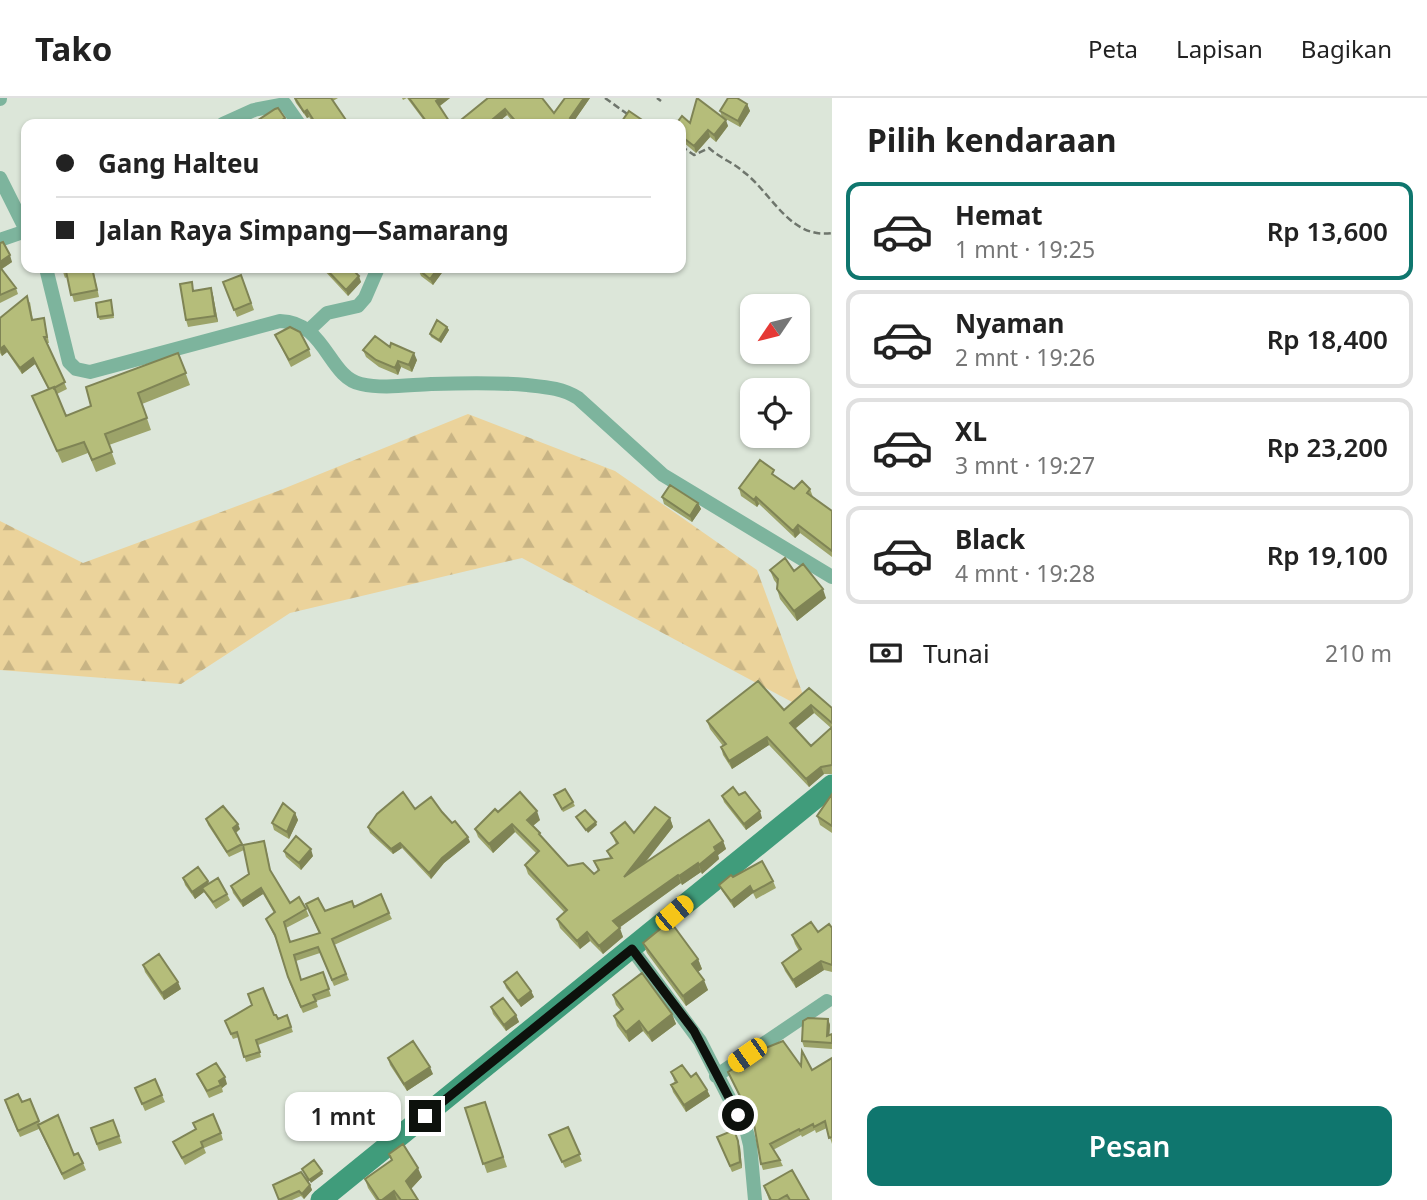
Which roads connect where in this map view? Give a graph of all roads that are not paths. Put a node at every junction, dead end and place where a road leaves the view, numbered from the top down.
1 (289, 101) edge
2 (234, 119) edge
3 (297, 119) edge
4 (0, 178) edge
5 (21, 218) edge
6 (21, 230) edge
7 (0, 240) edge
8 (47, 273) edge
9 (376, 273) edge
10 (309, 330) junction
11 (832, 577) edge
12 (832, 785) edge
13 (632, 949) junction
14 (827, 1001) dead end
15 (716, 1076) junction
16 (755, 1198) edge
17 (321, 1200) edge

1 - 2 street
1 - 3 street
4 - 5 street
6 - 7 street
8 - 10 street
9 - 10 street
10 - 11 street
12 - 13 main road
13 - 15 street
13 - 17 main road
14 - 15 street
15 - 16 street

